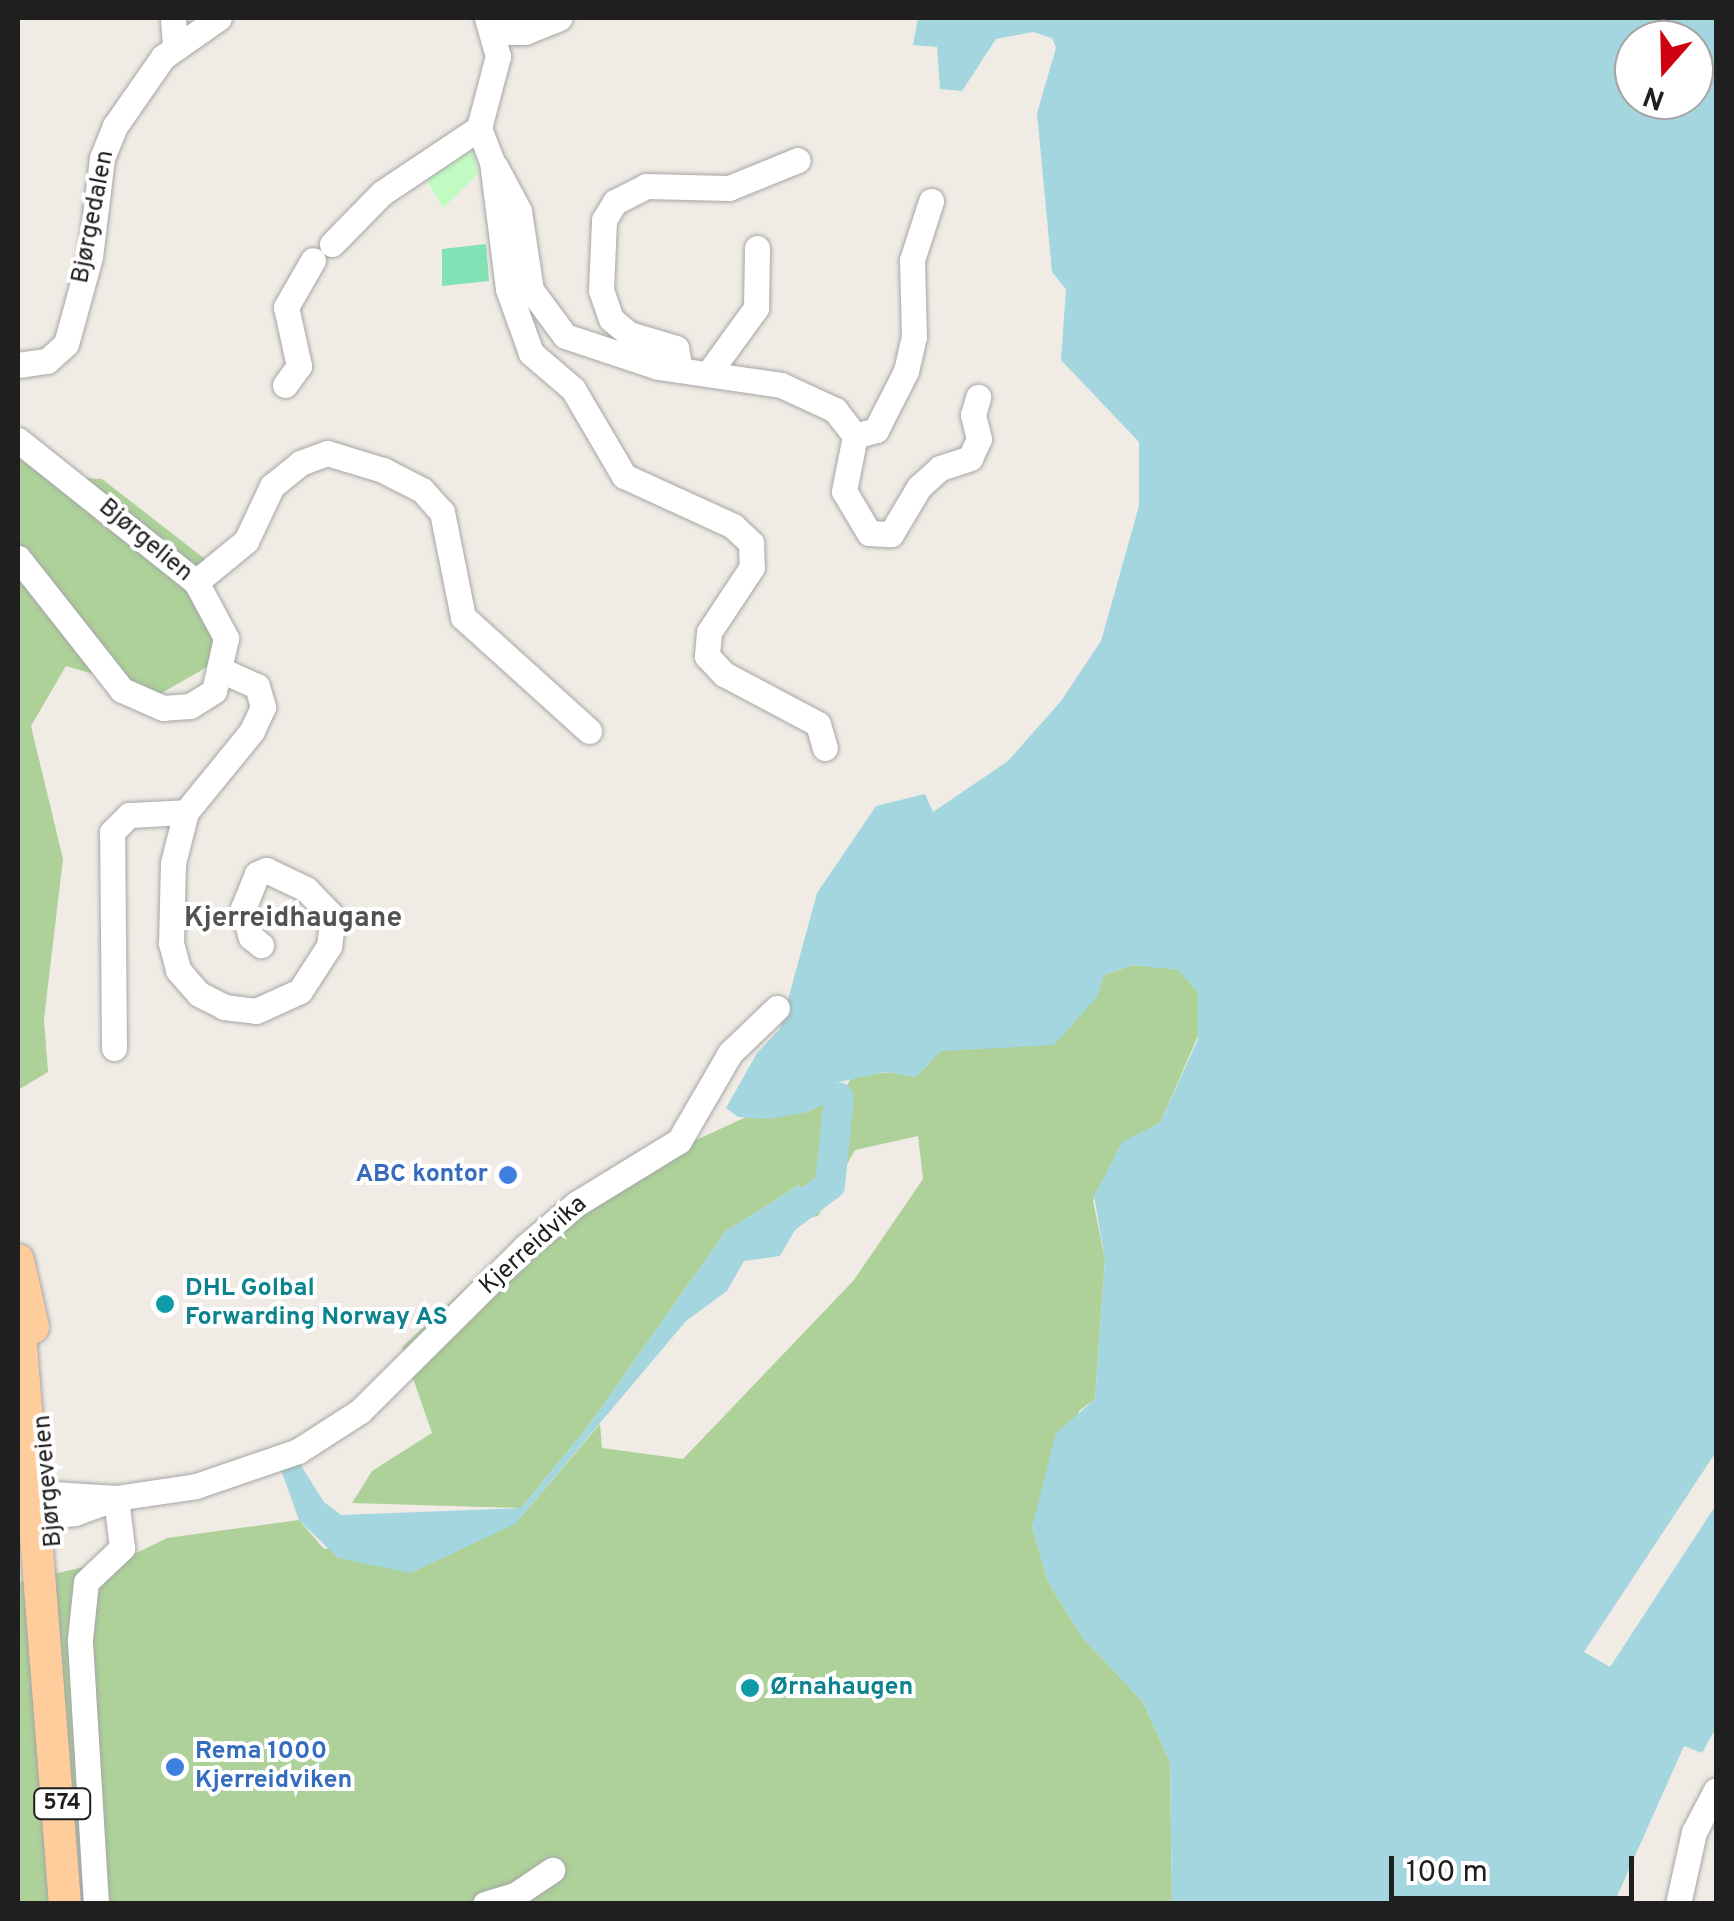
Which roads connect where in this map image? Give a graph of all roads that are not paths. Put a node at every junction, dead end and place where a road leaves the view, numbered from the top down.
1 (173, 18) edge
2 (219, 18) edge
3 (559, 18) edge
4 (492, 25) edge
5 (175, 44) junction
6 (479, 128) junction
7 (798, 160) dead end
8 (492, 162) junction
9 (931, 201) dead end
10 (756, 248) dead end
11 (18, 365) edge
12 (680, 370) junction
13 (708, 374) junction
14 (285, 385) dead end
15 (978, 397) dead end
16 (855, 436) junction
17 (18, 440) edge
18 (24, 568) edge
19 (196, 582) junction
20 (223, 671) junction
21 (589, 731) dead end
22 (825, 748) dead end
23 (186, 812) junction
24 (261, 945) dead end
25 (777, 1008) dead end
26 (114, 1048) dead end
27 (18, 1260) edge
28 (18, 1306) edge
29 (116, 1498) junction
30 (48, 1505) junction
31 (1716, 1790) edge
32 (552, 1870) dead end
33 (66, 1904) edge
34 (96, 1904) edge
35 (485, 1904) edge
36 (1678, 1904) edge

1 - 5 street
2 - 5 street, Bjørgedalen
3 - 4 street
4 - 6 street
5 - 11 street, Bjørgedalen
6 - 8 street
6 - 14 street
7 - 12 street
8 - 12 street
8 - 22 street
9 - 16 street
10 - 13 street
12 - 13 street
13 - 16 street
15 - 16 street
17 - 19 street, Bjørgelien
18 - 20 street
19 - 20 street, Bjørgelien
19 - 21 street
20 - 23 street
23 - 24 street
23 - 26 street
25 - 29 street, Kjerreidvika
27 - 30 main road, Bjørgeveien / 574
28 - 30 main road, Bjørgeveien / 574
29 - 30 street, Kjerreidvika
29 - 34 street, Bjørgeveien
30 - 33 main road, Bjørgeveien / 574
31 - 36 street
32 - 35 street

